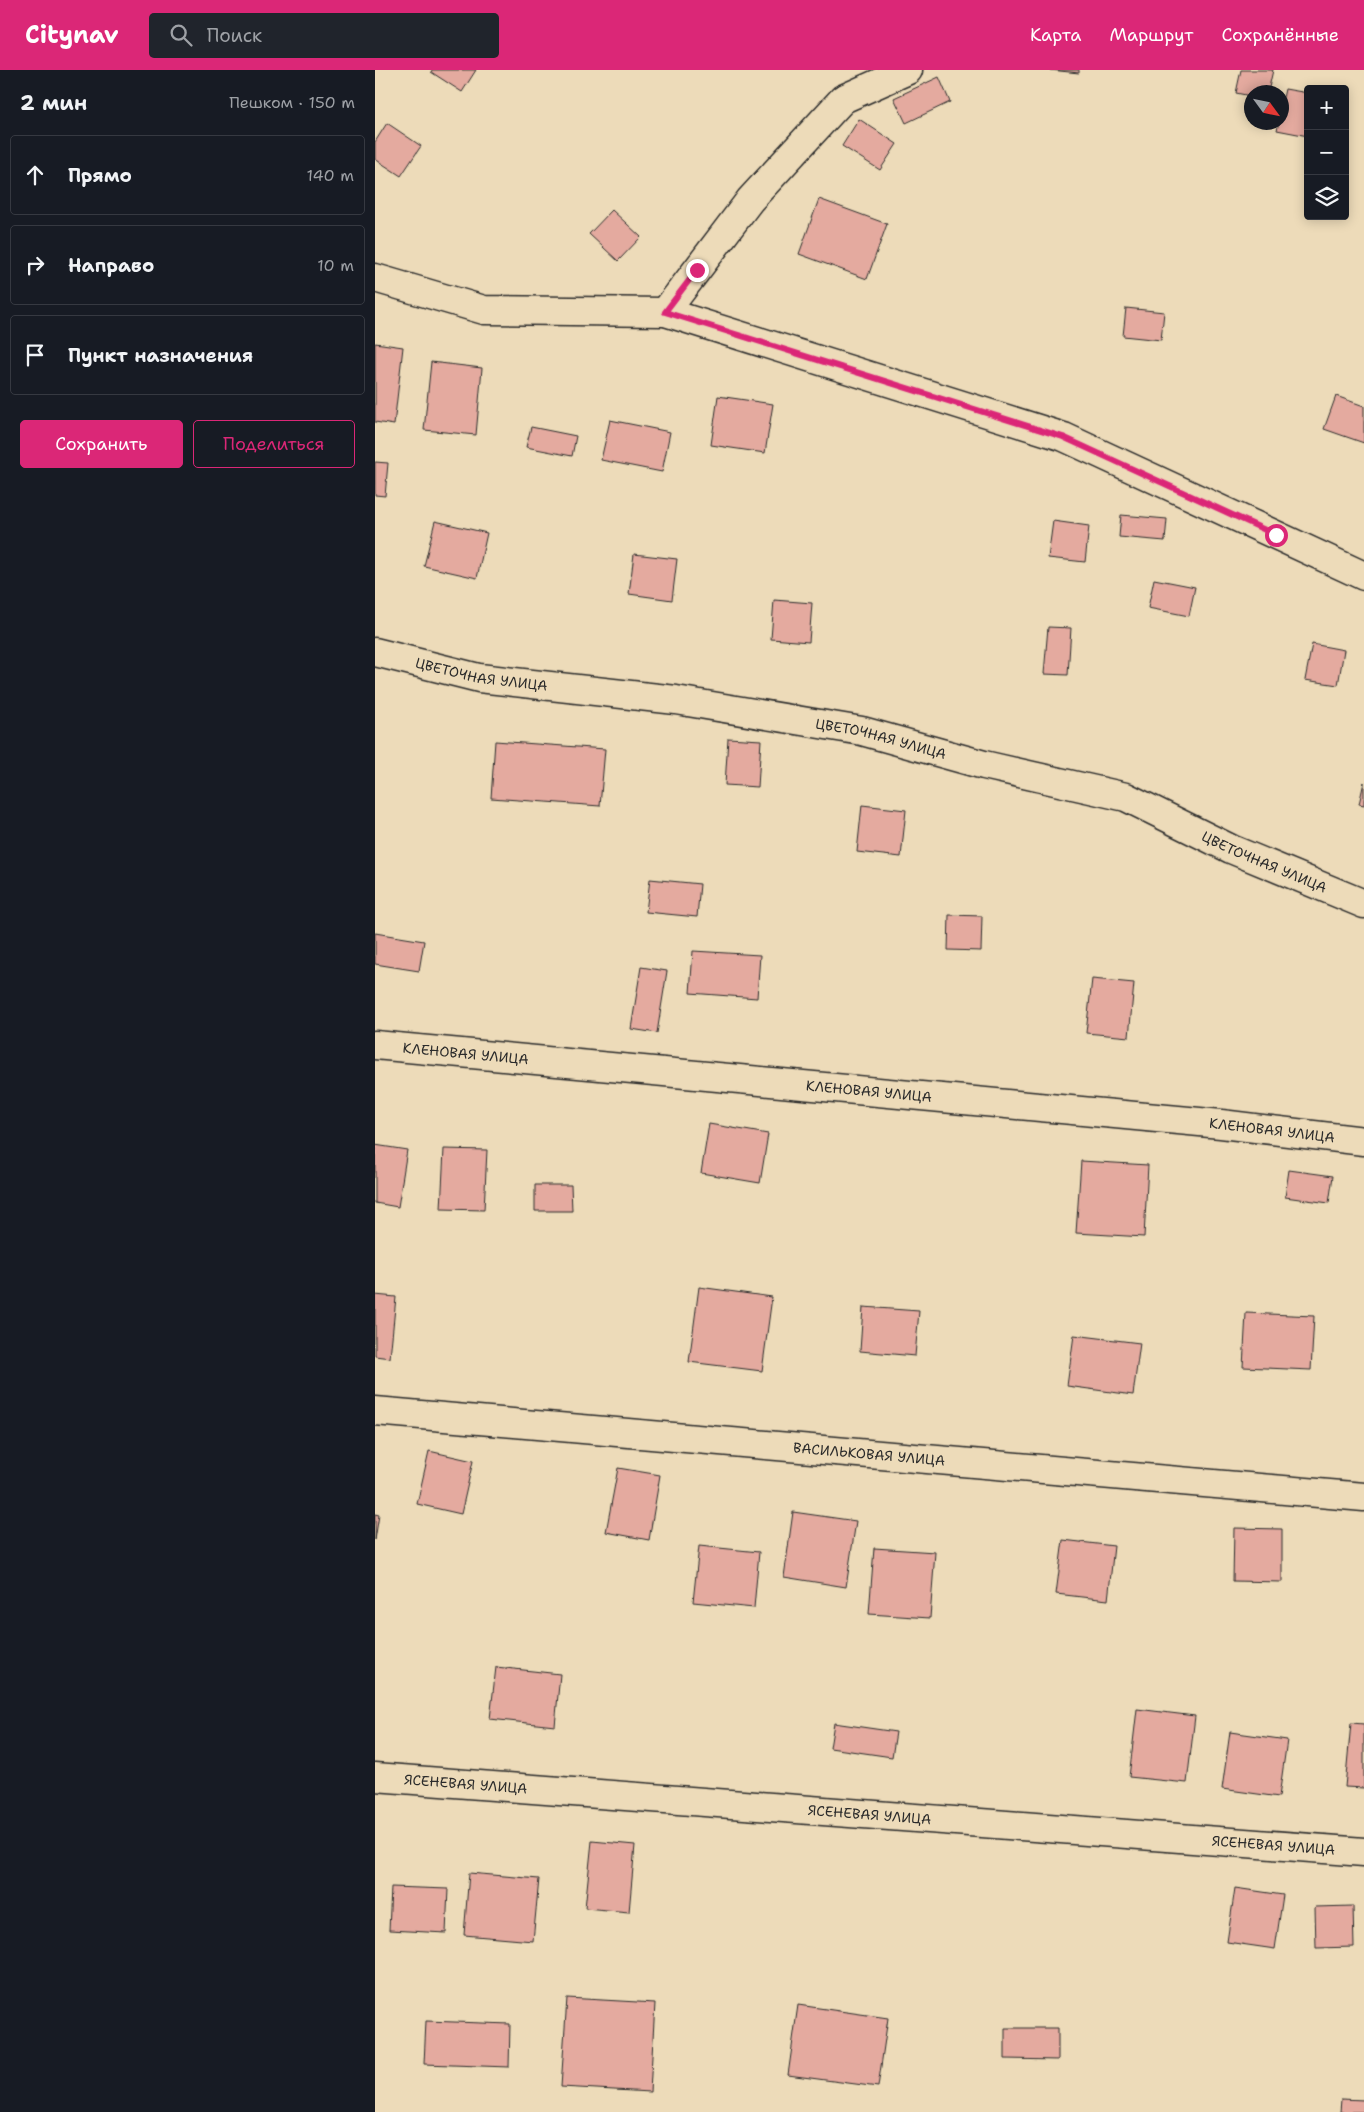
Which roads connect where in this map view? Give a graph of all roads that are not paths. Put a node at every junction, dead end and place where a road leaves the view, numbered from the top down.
1 (908, 70) edge
2 (375, 278) edge
3 (665, 312) junction
4 (1364, 576) edge
5 (375, 652) edge
6 (1364, 904) edge
7 (375, 1045) edge
8 (1364, 1141) edge
9 (375, 1411) edge
10 (1364, 1497) edge
11 (375, 1776) edge
12 (1364, 1852) edge

1 - 3 street
2 - 3 street
3 - 4 street
5 - 6 street, ЦВЕТОЧНАЯ УЛИЦА
7 - 8 street, КЛЕНОВАЯ УЛИЦА
9 - 10 street, ВАСИЛЬКОВАЯ УЛИЦА
11 - 12 street, ЯСЕНЕВАЯ УЛИЦА

